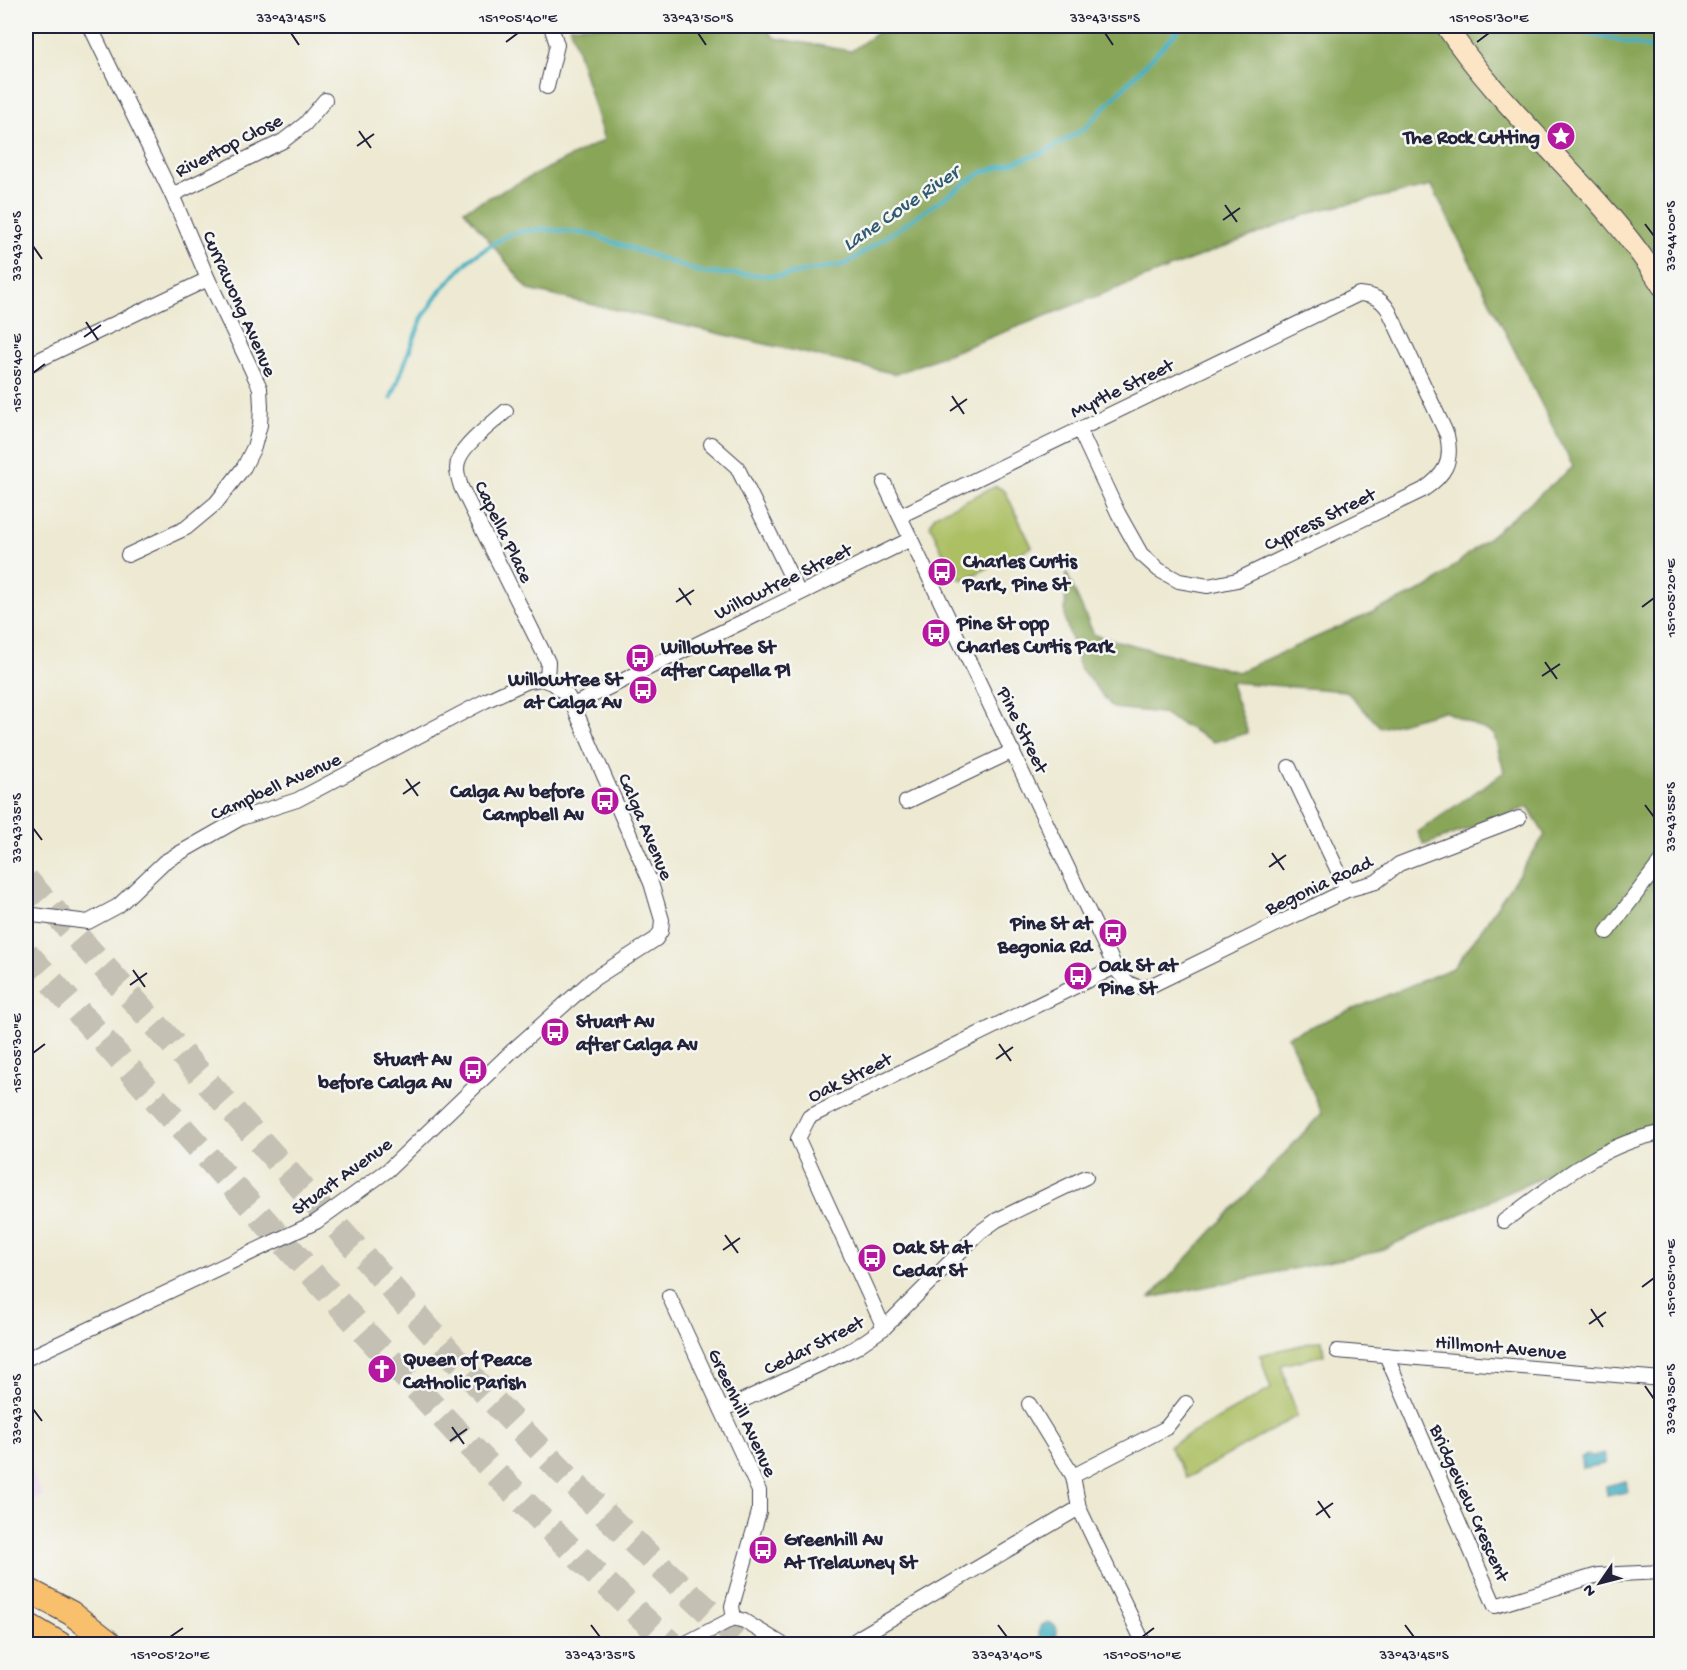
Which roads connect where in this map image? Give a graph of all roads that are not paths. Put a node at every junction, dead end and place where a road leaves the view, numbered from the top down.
1 (90, 26) edge
2 (551, 26) edge
3 (1446, 26) edge
4 (547, 87) dead end
5 (325, 100) dead end
6 (172, 195) junction
7 (208, 279) junction
8 (1662, 286) edge
9 (1359, 294) joint
10 (26, 366) edge
11 (506, 411) dead end
12 (1079, 429) junction
13 (711, 444) dead end
14 (884, 483) dead end
15 (900, 516) junction
16 (911, 539) junction
17 (128, 555) dead end
18 (800, 593) junction
19 (547, 681) junction
20 (573, 705) junction
21 (1013, 751) junction
22 (1289, 767) dead end
23 (906, 802) dead end
24 (1519, 818) dead end
25 (1662, 860) edge
26 (1347, 890) junction
27 (26, 914) edge
28 (1607, 932) dead end
29 (633, 952) joint
30 (1114, 967) junction
31 (1134, 987) joint
32 (1662, 1133) edge
33 (1086, 1177) dead end
34 (1504, 1221) dead end
35 (669, 1296) dead end
36 (884, 1328) junction
37 (1337, 1351) dead end
38 (1386, 1355) junction
39 (26, 1359) edge
40 (1662, 1379) edge
41 (1186, 1403) dead end
42 (1029, 1404) dead end
43 (722, 1410) junction
44 (1073, 1476) junction
45 (1079, 1508) junction
46 (1662, 1572) edge
47 (26, 1589) edge
48 (734, 1618) junction
49 (26, 1624) edge
50 (60, 1644) edge
51 (111, 1644) edge
52 (684, 1644) edge
53 (782, 1644) edge
54 (850, 1644) edge
55 (1144, 1644) edge

1 - 6 street, Currawong Avenue
2 - 4 street
3 - 8 main road
5 - 6 street, Rivertop Close
6 - 7 street, Currawong Avenue
7 - 10 street
7 - 17 street, Currawong Avenue
9 - 12 street, Myrtle Street
9 - 12 street, Cypress Street
11 - 19 street, Capella Place
12 - 15 street, Myrtle Street
13 - 18 street
14 - 15 street, Pine Street
15 - 16 street, Pine Street
16 - 18 street, Willowtree Street
16 - 21 street, Pine Street
18 - 20 street, Willowtree Street
19 - 20 street
19 - 27 street, Campbell Avenue
20 - 29 street, Calga Avenue
21 - 23 street
21 - 30 street, Pine Street
22 - 26 street
24 - 26 street, Begonia Road
25 - 28 street
26 - 31 street, Begonia Road
29 - 39 street, Stuart Avenue
30 - 31 street, Pine Street
30 - 36 street, Oak Street
32 - 34 street
33 - 36 street, Cedar Street
35 - 43 street, Greenhill Avenue
36 - 43 street, Cedar Street
37 - 38 street, Hillmont Avenue
38 - 40 street, Hillmont Avenue
38 - 46 street, Bridgeview Crescent
41 - 44 street
42 - 44 street
43 - 48 street, Greenhill Avenue
44 - 45 street
45 - 54 street
45 - 55 street
47 - 51 highway
48 - 52 street
48 - 53 street
49 - 50 highway

